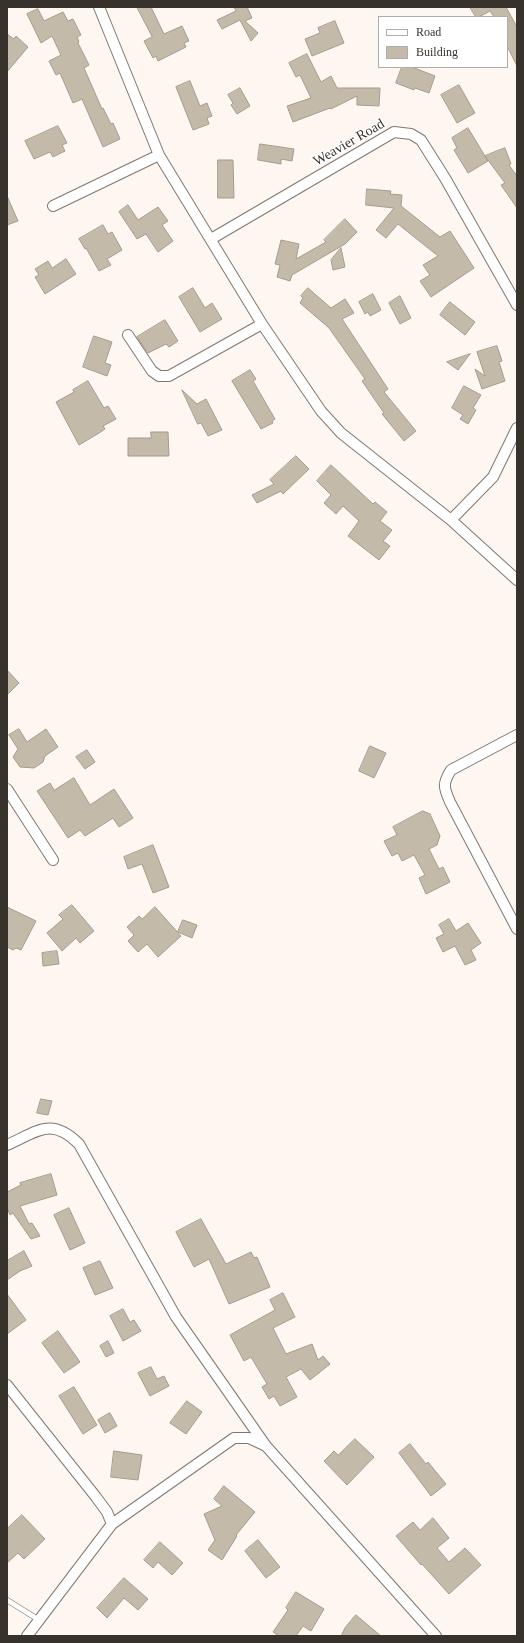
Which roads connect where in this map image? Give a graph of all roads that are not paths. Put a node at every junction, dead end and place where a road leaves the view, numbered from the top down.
1 (99, 7) edge
2 (159, 155) junction
3 (52, 206) dead end
4 (211, 239) junction
5 (517, 305) edge
6 (262, 324) junction
7 (128, 335) dead end
8 (517, 428) edge
9 (451, 520) junction
10 (517, 580) edge
11 (517, 735) edge
12 (7, 789) edge
13 (53, 860) dead end
14 (517, 929) edge
15 (7, 1145) edge
16 (7, 1385) edge
17 (266, 1446) junction
18 (112, 1524) junction
19 (7, 1600) edge
20 (39, 1620) junction
21 (27, 1636) edge
22 (436, 1636) edge

1 - 2 street
2 - 3 street
2 - 4 street
4 - 5 street, Weavier Road
4 - 6 street
6 - 7 street
6 - 9 street
8 - 9 street
9 - 10 street
11 - 14 street
12 - 13 street
15 - 17 street
16 - 18 street
17 - 18 street
17 - 22 street
18 - 20 street
19 - 20 lane
20 - 21 street

